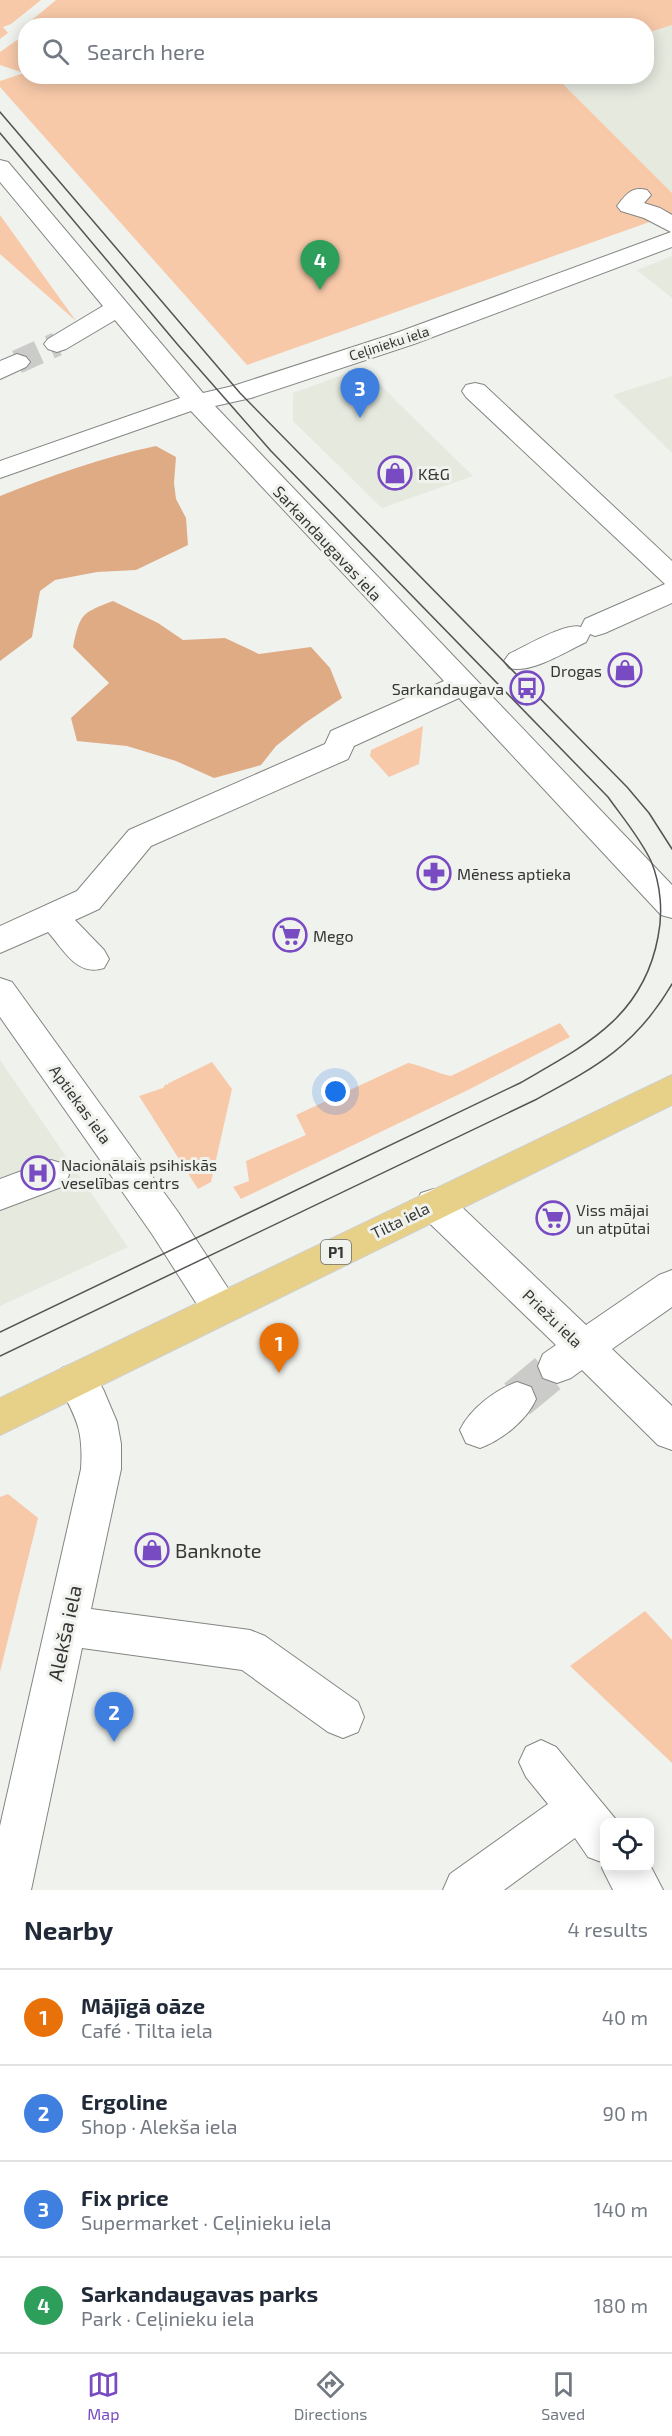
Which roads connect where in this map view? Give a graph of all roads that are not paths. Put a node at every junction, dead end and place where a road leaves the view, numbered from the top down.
1 (0, 167) edge
2 (639, 195) dead end
3 (672, 225) edge
4 (672, 239) edge
5 (117, 308) junction
6 (57, 344) tunnel mouth
7 (475, 391) dead end
8 (194, 400) junction
9 (0, 470) edge
10 (672, 577) edge
11 (672, 592) edge
12 (519, 661) dead end
13 (462, 684) junction
14 (672, 906) edge
15 (51, 915) junction
16 (0, 940) edge
17 (92, 959) dead end
18 (0, 991) edge
19 (672, 1089) edge
20 (51, 1175) dead end
21 (0, 1195) edge
22 (434, 1204) junction
23 (672, 1286) edge
24 (220, 1308) junction
25 (571, 1357) junction
26 (76, 1380) junction
27 (517, 1399) tunnel mouth
28 (0, 1417) edge
29 (480, 1430) dead end
30 (672, 1432) edge
31 (66, 1626) junction
32 (343, 1717) dead end
33 (542, 1762) dead end
34 (592, 1825) edge
35 (627, 1872) edge
36 (8, 1890) edge
37 (466, 1890) edge
38 (640, 1890) edge

1 - 5 street, Sarkandaugavas iela
2 - 3 street
4 - 8 street, Ceļinieku iela
5 - 6 street
5 - 8 street, Sarkandaugavas iela
7 - 10 street
8 - 9 street, Ceļinieku iela
8 - 13 street, Sarkandaugavas iela
11 - 12 street
13 - 14 street, Sarkandaugavas iela
13 - 15 street
15 - 16 street
15 - 17 street
18 - 24 street, Aptiekas iela
19 - 22 main road, Tilta iela / P1
20 - 21 street
22 - 24 main road, Tilta iela / P1
22 - 25 street, Priežu iela
23 - 25 street
24 - 26 main road, Tilta iela / P1
25 - 30 street, Priežu iela
26 - 28 main road, Tilta iela / P1
26 - 31 street, Alekša iela
27 - 29 street
31 - 32 street
31 - 36 street, Alekša iela
33 - 34 street
34 - 37 street
35 - 38 street

